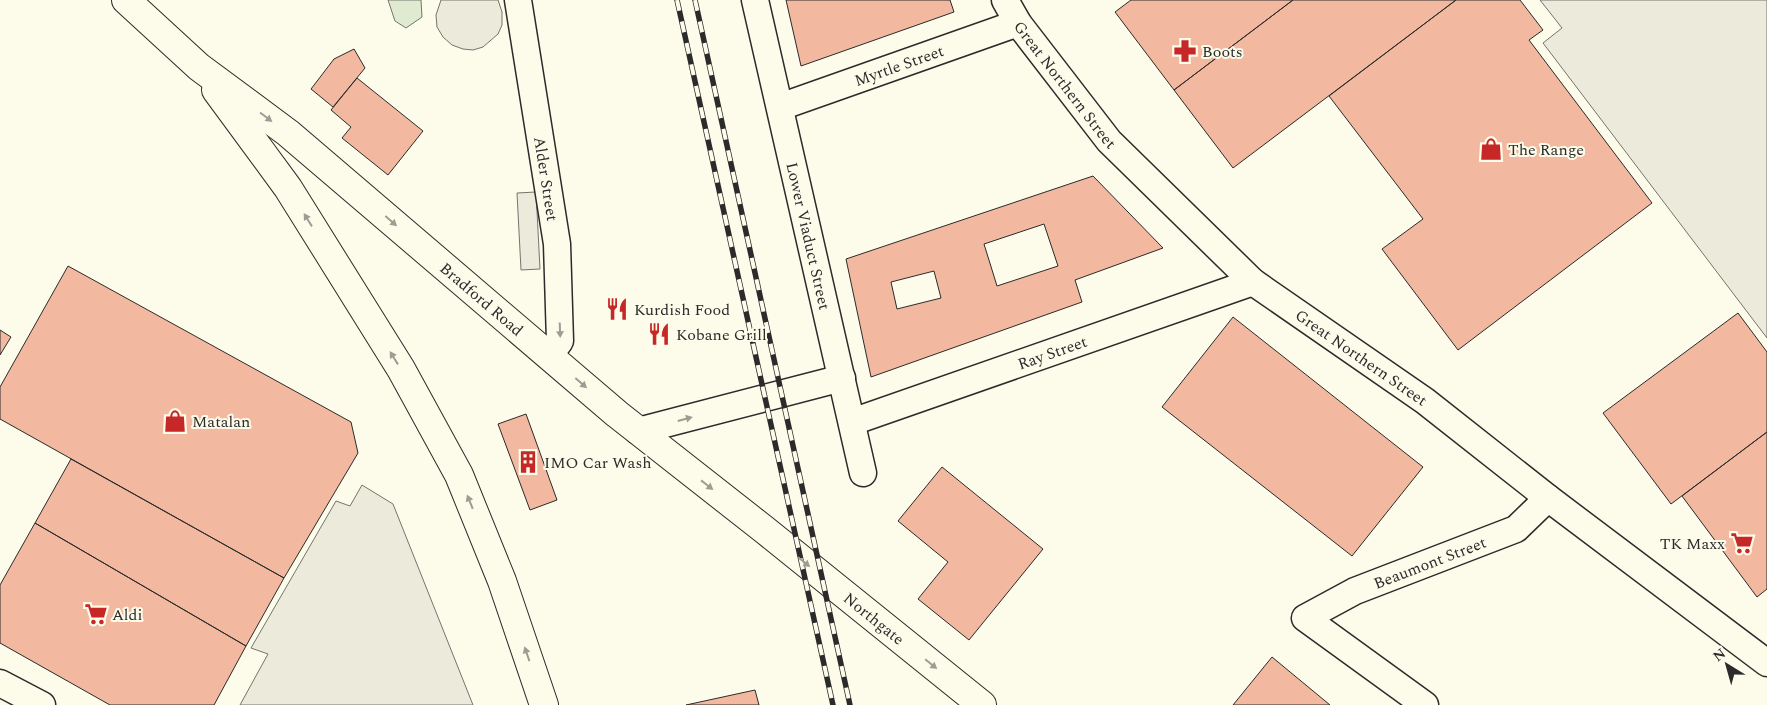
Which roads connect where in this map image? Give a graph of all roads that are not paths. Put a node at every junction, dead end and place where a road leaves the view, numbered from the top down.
1 (126, 0) edge
2 (518, 0) edge
3 (755, 0) edge
4 (1005, 0) edge
5 (1018, 23) junction
6 (199, 67) junction
7 (780, 107) junction
8 (1253, 282) junction
9 (549, 356) junction
10 (842, 378) junction
11 (852, 422) junction
12 (638, 431) junction
13 (863, 473) dead end
14 (1548, 498) junction
15 (766, 531) joint
16 (1767, 663) edge
17 (0, 683) edge
18 (42, 705) edge
19 (544, 705) edge
20 (982, 705) edge
21 (1424, 705) edge

1 - 6 main road, Bradford Road
2 -> 9 street, Alder Street
3 - 7 street, Lower Viaduct Street
4 - 5 street, Great Northern Street
5 - 7 street, Myrtle Street
5 - 8 street, Great Northern Street
6 -> 9 main road, Bradford Road
19 -> 6 main road, Bradford Road
7 - 10 street, Lower Viaduct Street
8 - 11 street, Ray Street
8 - 14 street, Great Northern Street
9 -> 12 main road, Bradford Road
10 - 11 street, Lower Viaduct Street
12 -> 10 street
11 - 13 street, Lower Viaduct Street
12 -> 15 main road, Bradford Road
14 - 16 street, Great Northern Street
14 - 21 street, Beaumont Street
15 -> 20 main road, Northgate
17 - 18 street

